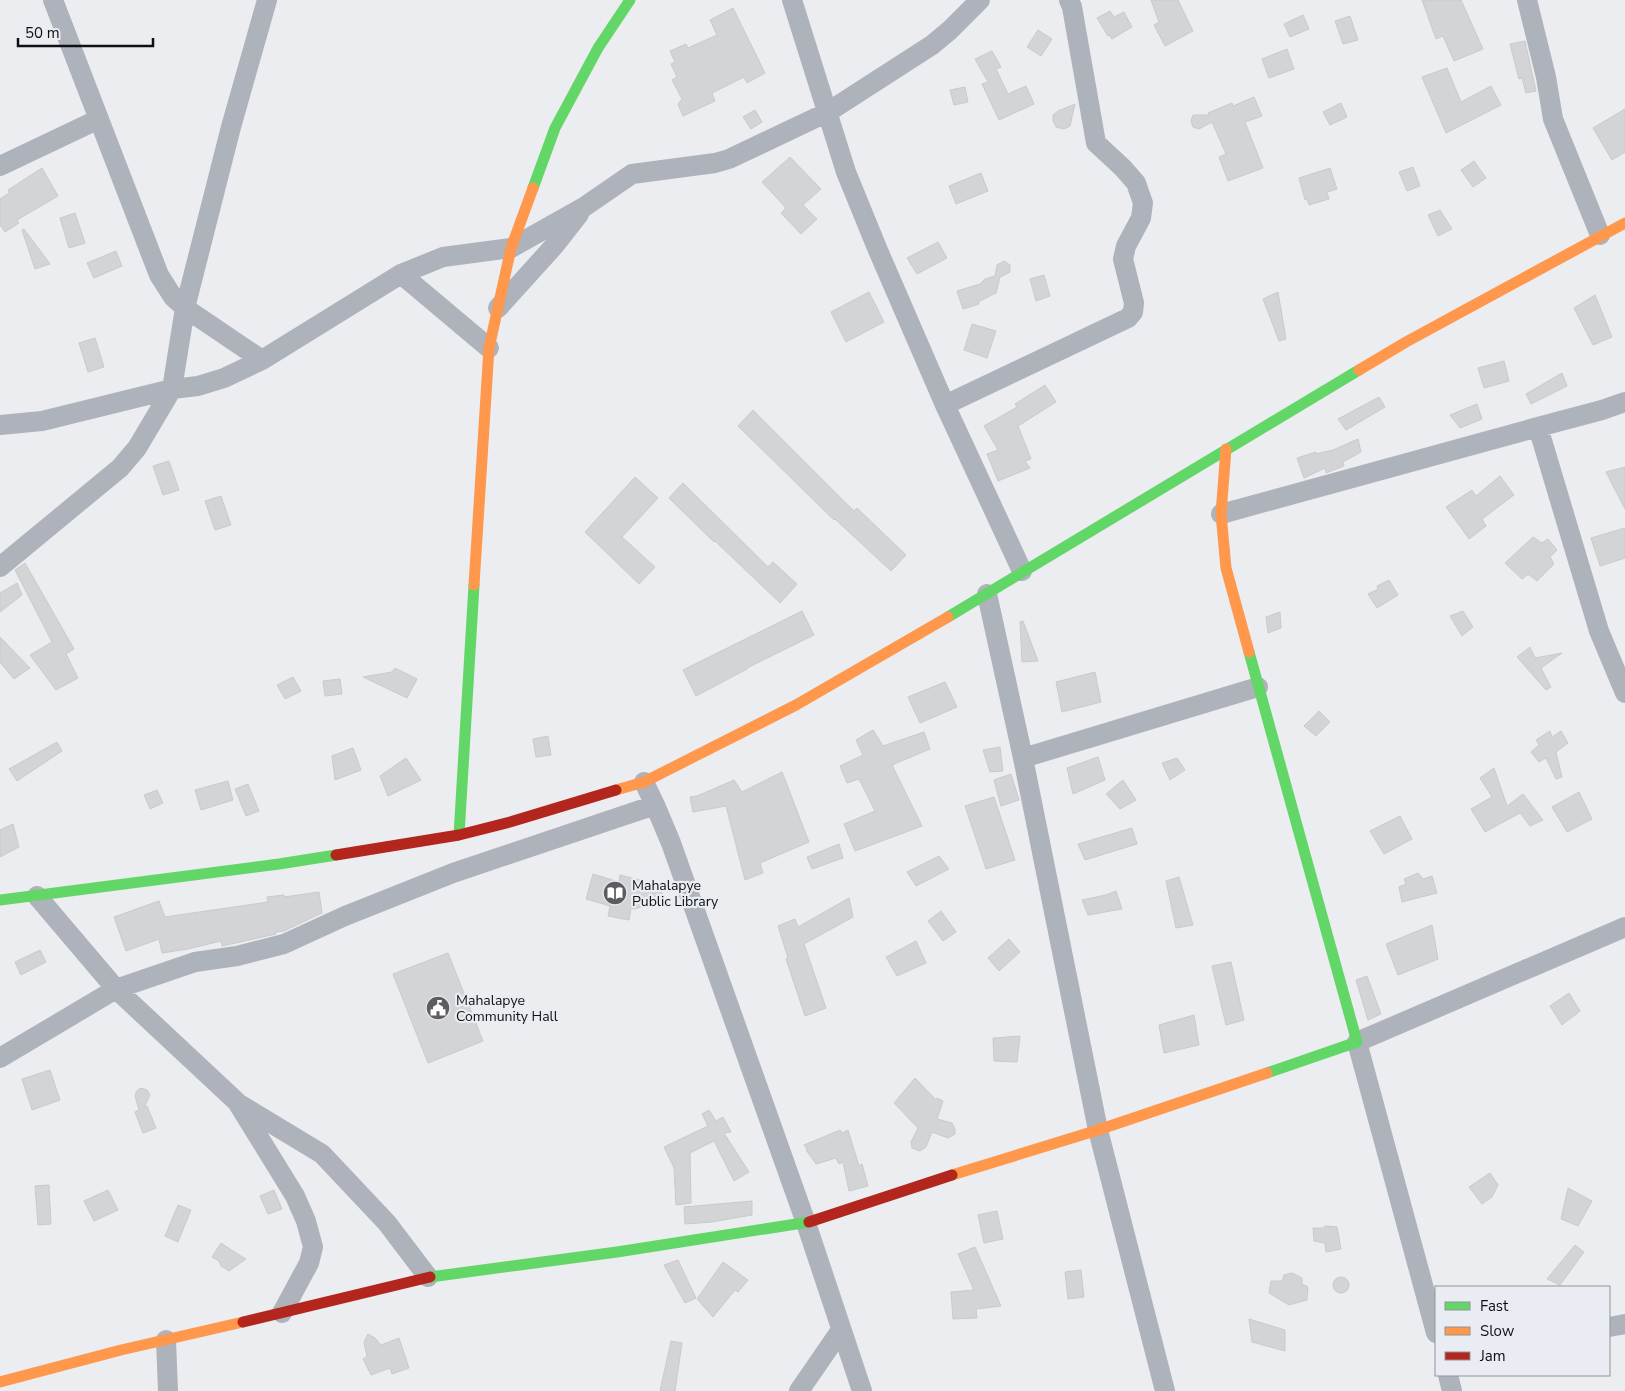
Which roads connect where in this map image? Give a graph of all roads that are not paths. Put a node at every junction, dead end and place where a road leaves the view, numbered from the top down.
1 (53, 0) edge
2 (267, 0) edge
3 (630, 0) edge
4 (792, 0) edge
5 (980, 0) edge
6 (1069, 0) edge
7 (1527, 0) edge
8 (828, 112) junction
9 (98, 119) junction
10 (0, 166) edge
11 (584, 207) junction
12 (1625, 223) edge
13 (1600, 236) junction
14 (511, 248) junction
15 (401, 274) junction
16 (185, 308) junction
17 (497, 309) junction
18 (489, 348) junction
19 (262, 360) junction
20 (172, 389) junction
21 (1625, 402) edge
22 (945, 405) junction
23 (1, 420) edge
24 (1538, 427) junction
25 (1226, 450) junction
26 (1221, 514) junction
27 (0, 567) edge
28 (1022, 571) junction
29 (987, 594) junction
30 (1258, 687) junction
31 (1625, 694) edge
32 (1023, 758) junction
33 (644, 782) junction
34 (654, 805) junction
35 (459, 835) junction
36 (37, 896) junction
37 (0, 900) edge
38 (1625, 927) edge
39 (116, 989) junction
40 (1357, 1042) junction
41 (0, 1058) edge
42 (237, 1102) junction
43 (1098, 1130) junction
44 (806, 1223) junction
45 (428, 1277) junction
46 (282, 1314) junction
47 (1625, 1324) edge
48 (1610, 1327) edge
49 (1435, 1329) edge
50 (841, 1330) junction
51 (166, 1340) junction
52 (1448, 1376) edge
53 (0, 1382) edge
54 (168, 1391) edge
55 (798, 1391) edge
56 (862, 1391) edge
57 (1165, 1391) edge
58 (1452, 1391) edge

1 - 9 street
2 - 16 street
3 - 14 street
4 - 8 street
5 - 8 street
6 - 22 street
7 - 13 street
8 - 11 street
8 - 22 street
9 - 10 street
9 - 16 street
11 - 14 street
11 - 17 street
12 - 13 street
13 - 25 street
14 - 15 street
14 - 17 street
15 - 18 street
15 - 19 street
16 - 19 street
16 - 20 street
17 - 18 street
18 - 35 street
19 - 20 street
20 - 23 street
20 - 27 street
21 - 24 street
22 - 28 street
24 - 26 street
24 - 31 street
25 - 26 street
25 - 28 street
26 - 30 street
28 - 29 street
29 - 32 street
29 - 33 street
30 - 32 street
30 - 40 street
32 - 43 street
33 - 34 street
33 - 35 street
34 - 39 street
34 - 44 street
35 - 36 street
36 - 37 street
36 - 39 street
38 - 40 street
39 - 41 street
39 - 42 street
40 - 43 street
40 - 49 street
42 - 45 street
42 - 46 street
43 - 44 street
43 - 57 street
44 - 45 street
44 - 50 street
45 - 46 street
46 - 51 street
47 - 48 street
50 - 55 street
50 - 56 street
51 - 53 street
51 - 54 street
52 - 58 street

